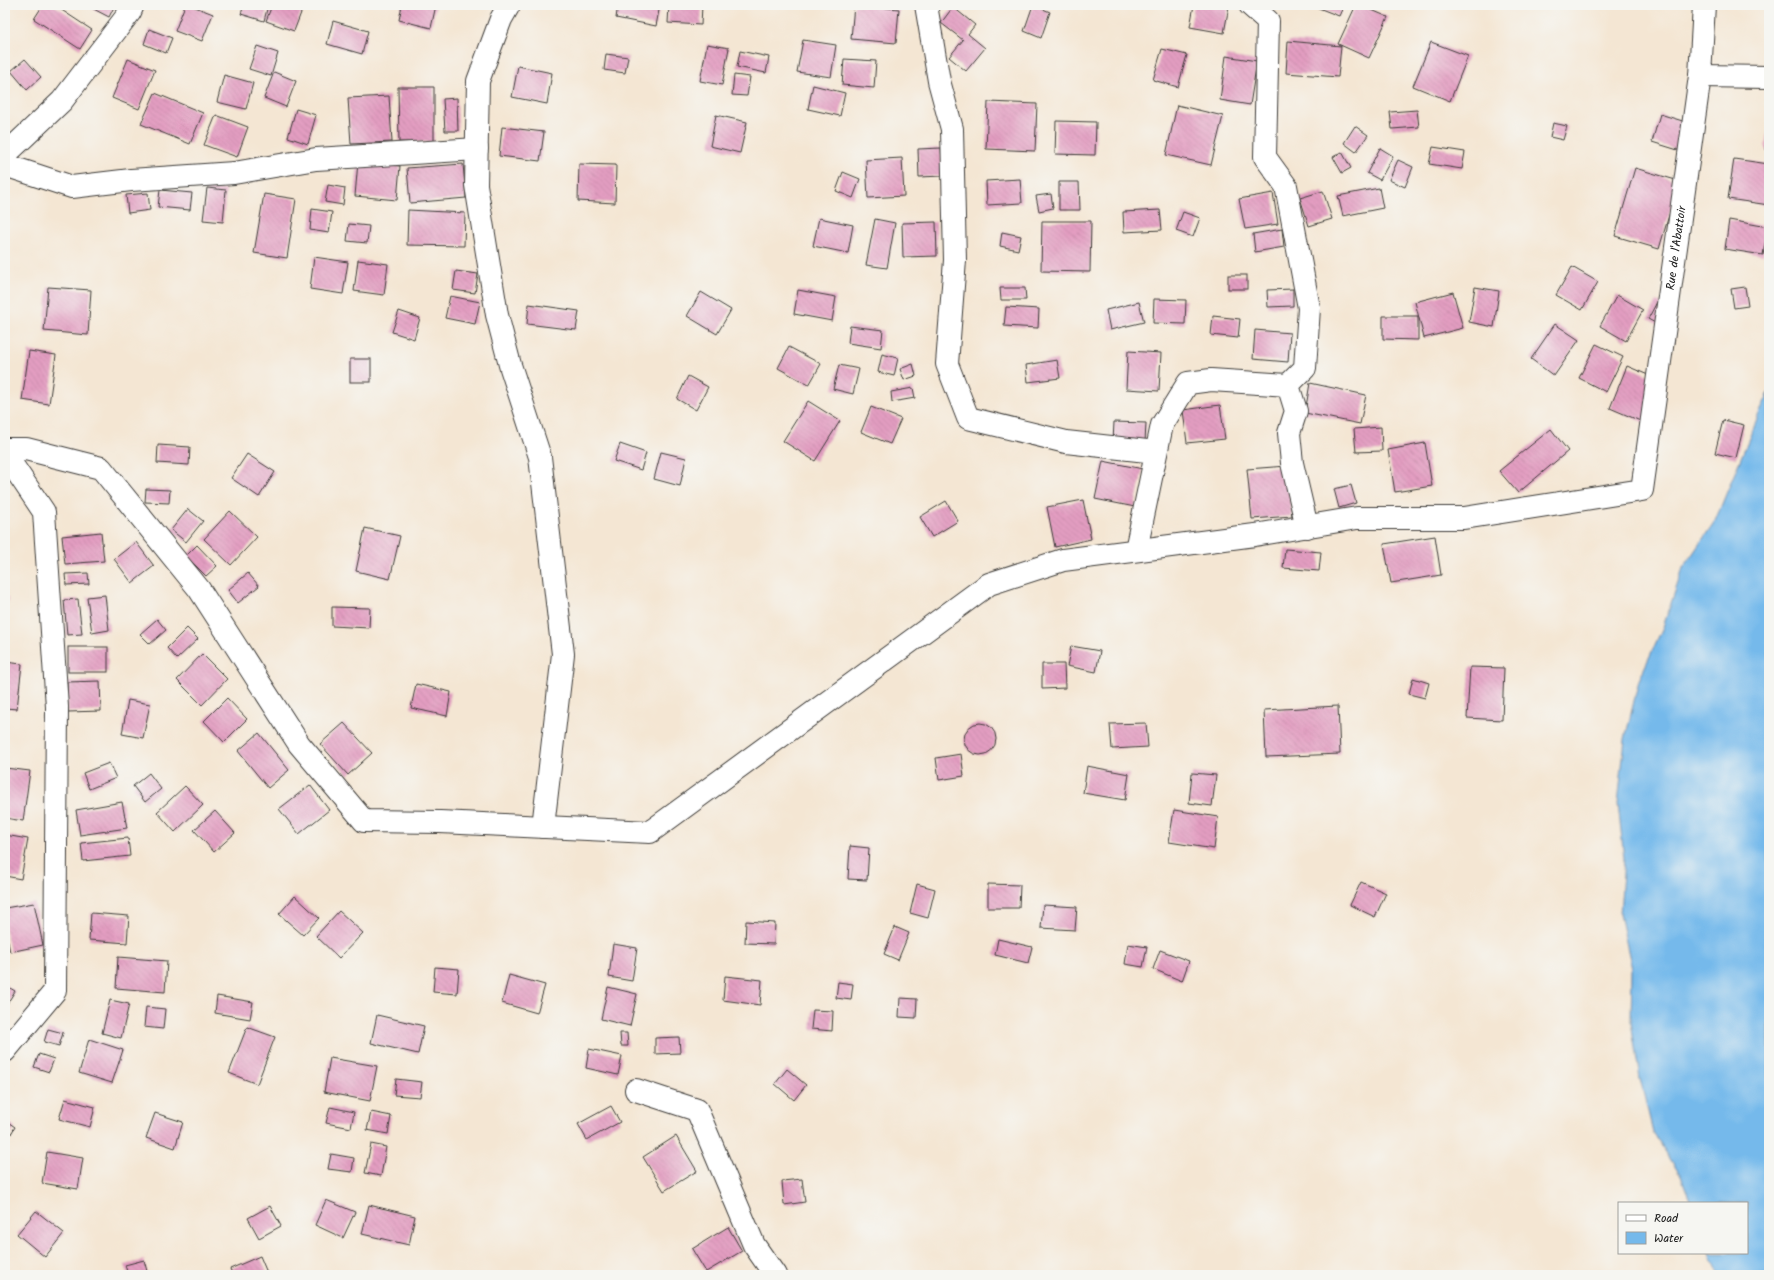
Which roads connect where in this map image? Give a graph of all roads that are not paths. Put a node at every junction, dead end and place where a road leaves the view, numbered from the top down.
1 (133, 5) edge
2 (509, 5) edge
3 (926, 5) edge
4 (1250, 5) edge
5 (1704, 5) edge
6 (1700, 76) junction
7 (1769, 77) edge
8 (477, 149) junction
9 (5, 155) edge
10 (5, 165) edge
11 (1288, 385) junction
12 (5, 449) edge
13 (1156, 452) junction
14 (5, 454) edge
15 (1307, 527) junction
16 (1136, 550) junction
17 (543, 827) junction
18 (5, 1051) edge
19 (636, 1090) dead end
20 (775, 1275) edge

1 - 9 street
2 - 8 street
3 - 13 street
4 - 11 street
5 - 6 street, Rue de l'Abattoir
6 - 7 street
6 - 15 street, Rue de l'Abattoir
8 - 10 street
8 - 17 street
11 - 13 street
11 - 15 street
12 - 17 street
13 - 16 street
14 - 18 street
15 - 16 street
16 - 17 street
19 - 20 street

